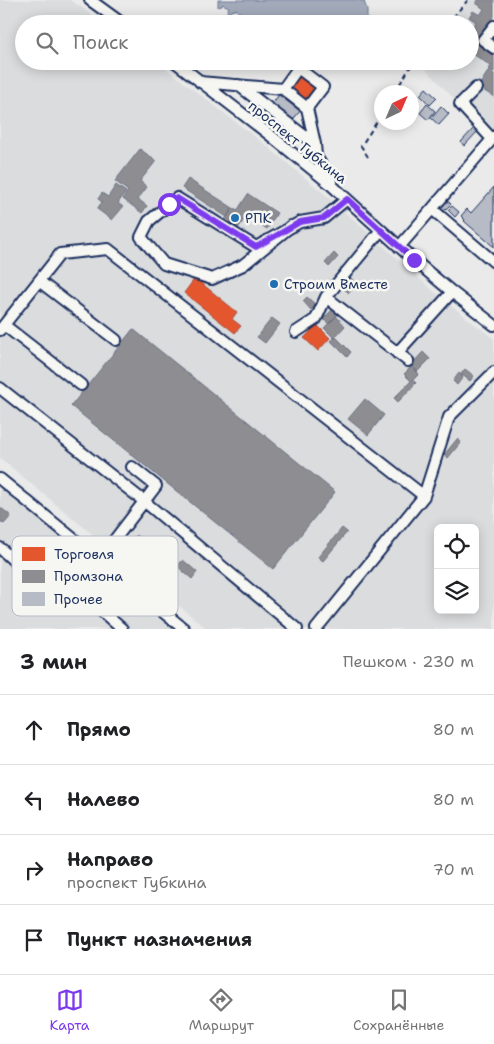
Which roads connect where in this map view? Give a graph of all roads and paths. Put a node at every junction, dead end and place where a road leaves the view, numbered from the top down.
1 (90, 0) edge
2 (468, 0) edge
3 (111, 15) edge
4 (455, 15) edge
5 (494, 26) edge
6 (494, 48) edge
7 (185, 70) edge
8 (297, 70) edge
9 (301, 70) edge
10 (408, 70) edge
11 (200, 82) junction
12 (238, 85) junction
13 (399, 85) edge
14 (476, 88) dead end
15 (283, 89) junction
16 (307, 108) junction
17 (374, 126) edge
18 (493, 138) edge
19 (315, 144) junction
20 (368, 157) dead end
21 (337, 190) junction
22 (347, 199) junction
23 (432, 208) junction
24 (291, 226) junction
25 (381, 230) junction
26 (399, 247) junction
27 (494, 262) edge
28 (39, 281) junction
29 (452, 292) junction
30 (326, 297) junction
31 (494, 325) edge
32 (2, 328) edge
33 (296, 332) dead end
34 (116, 340) dead end
35 (397, 353) junction
36 (408, 360) dead end
37 (494, 372) edge
38 (81, 386) dead end
39 (0, 388) edge
40 (132, 467) dead end
41 (0, 479) edge
42 (424, 496) junction
43 (145, 502) junction
44 (70, 536) edge
45 (118, 536) edge
46 (0, 548) edge
47 (12, 559) edge
48 (107, 616) edge
49 (168, 616) edge
50 (122, 629) edge
51 (184, 629) edge
52 (297, 629) edge
53 (316, 629) edge

1 - 3 street
2 - 4 path
5 - 6 street
7 - 11 street, проспект Губкина
8 - 15 street
9 - 16 street
10 - 13 path
11 - 12 street
11 - 21 street, проспект Губкина
12 - 15 street
12 - 19 street
14 - 18 street
15 - 16 street
16 - 19 street
17 - 20 path
18 - 23 street
19 - 21 street
21 - 22 street, проспект Губкина
22 - 24 street
22 - 25 street, проспект Губкина
23 - 26 street
23 - 27 street
24 - 24 street
25 - 26 street, проспект Губкина
25 - 30 street
26 - 29 street, проспект Губкина
28 - 32 street
28 - 34 street
28 - 42 street
29 - 31 street, проспект Губкина
29 - 35 street
30 - 33 street
30 - 35 street
32 - 38 street
35 - 36 street
37 - 42 street
39 - 43 street
40 - 43 street
41 - 44 street
42 - 53 street
43 - 45 street
43 - 52 street
46 - 47 street
48 - 50 street
49 - 51 street

